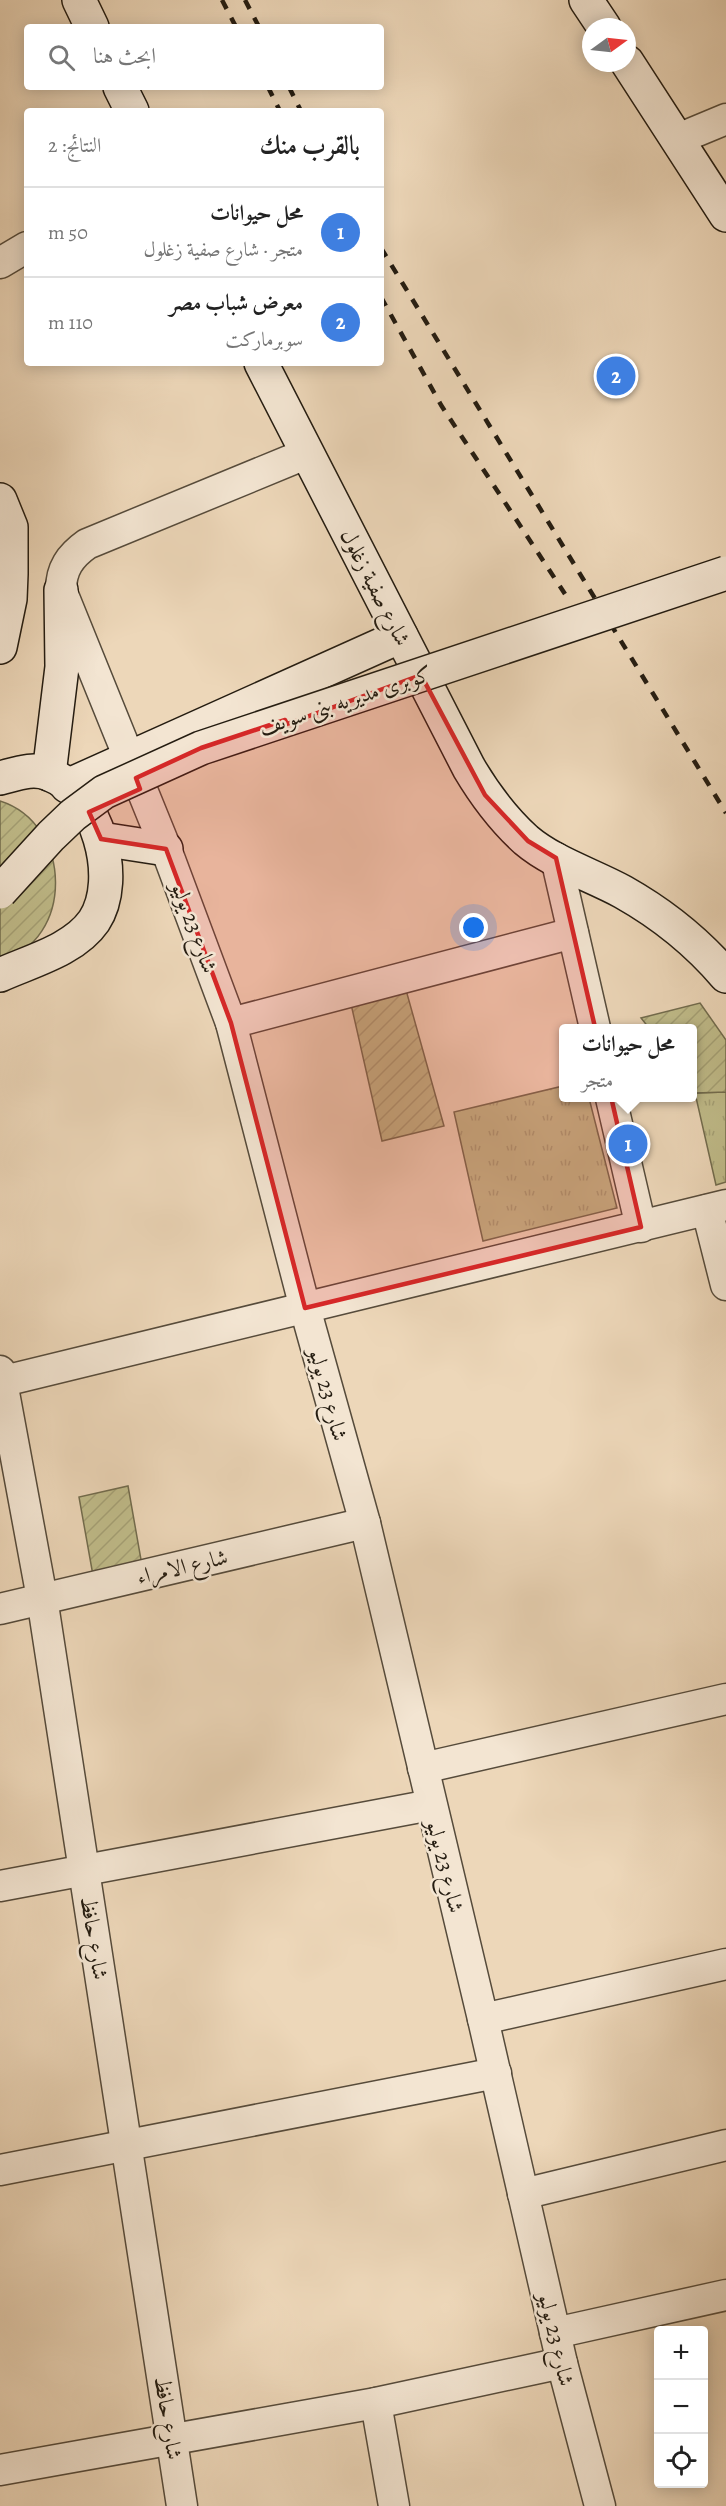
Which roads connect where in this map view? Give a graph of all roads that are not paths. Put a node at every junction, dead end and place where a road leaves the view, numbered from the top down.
1 (79, 0) edge
2 (586, 0) edge
3 (598, 18) edge
4 (91, 24) edge
5 (634, 72) edge
6 (122, 90) edge
7 (130, 108) edge
8 (726, 119) edge
9 (678, 139) junction
10 (726, 215) edge
11 (24, 249) edge
12 (0, 263) edge
13 (263, 366) edge
14 (308, 453) junction
15 (0, 500) edge
16 (726, 573) edge
17 (61, 590) junction
18 (401, 636) junction
19 (0, 647) edge
20 (417, 666) junction
21 (273, 693) junction
22 (287, 724) junction
23 (127, 758) junction
24 (0, 778) edge
25 (58, 780) junction
26 (140, 789) junction
27 (95, 825) junction
28 (166, 849) junction
29 (556, 858) junction
30 (0, 892) edge
31 (573, 933) junction
32 (0, 975) edge
33 (726, 976) edge
34 (231, 1023) junction
35 (594, 1024) edge
36 (612, 1102) edge
37 (716, 1208) edge
38 (641, 1227) junction
39 (726, 1285) edge
40 (305, 1308) junction
41 (1, 1378) edge
42 (365, 1523) junction
43 (42, 1598) junction
44 (0, 1609) edge
45 (726, 1699) edge
46 (423, 1768) junction
47 (431, 1805) junction
48 (85, 1871) junction
49 (0, 1886) edge
50 (726, 1964) edge
51 (483, 2019) junction
52 (496, 2073) junction
53 (726, 2145) edge
54 (128, 2147) junction
55 (0, 2170) edge
56 (523, 2194) junction
57 (726, 2295) edge
58 (555, 2333) junction
59 (562, 2363) junction
60 (376, 2403) junction
61 (172, 2439) junction
62 (0, 2470) edge
63 (182, 2506) edge
64 (394, 2506) edge
65 (600, 2506) edge

1 - 4 main road
2 - 3 main road
5 - 9 main road
6 - 7 main road
8 - 9 street
9 - 10 main road
11 - 12 street
13 - 14 main road, شارع صفية زغلول
14 - 17 street
14 - 18 main road, شارع صفية زغلول
15 - 19 main road
16 - 30 main road, كوبرى مديريه بنى سويف, bridge
17 - 23 street, شارع 23 يوليو
17 - 25 main road
18 - 20 main road, شارع صفية زغلول
18 - 21 main road
20 - 22 main road
20 - 29 main road, شارع صفية زغلول
21 - 22 main road
21 - 23 main road
22 - 26 main road
23 - 25 main road
23 - 26 street, شارع 23 يوليو
24 - 25 main road
25 - 27 main road
26 - 27 main road
26 - 28 street, شارع 23 يوليو
27 - 28 main road
27 - 32 main road
28 - 34 street, شارع 23 يوليو
29 - 31 street
29 - 33 main road, شارع صفية زغلول
31 - 34 street
31 - 35 street
34 - 40 street, شارع 23 يوليو
36 - 38 street
37 - 38 street
37 - 39 street
38 - 40 street
40 - 41 street
40 - 42 street, شارع 23 يوليو
41 - 43 street, شارع حافظ
42 - 43 street, شارع الامراء
42 - 46 street, شارع 23 يوليو
43 - 44 street, شارع الامراء
43 - 48 street, شارع حافظ
45 - 46 street
46 - 47 street, شارع 23 يوليو
47 - 48 street
47 - 51 street, شارع 23 يوليو
48 - 49 street
48 - 54 street, شارع حافظ
50 - 51 street
51 - 52 street, شارع 23 يوليو
52 - 54 street
52 - 56 street, شارع 23 يوليو
53 - 56 street
54 - 55 street
54 - 61 street, شارع حافظ
56 - 58 street, شارع 23 يوليو
57 - 58 street
58 - 59 street, شارع 23 يوليو
59 - 60 street
59 - 65 street, شارع 23 يوليو
60 - 61 street
60 - 64 street
61 - 62 street
61 - 63 street, شارع حافظ

